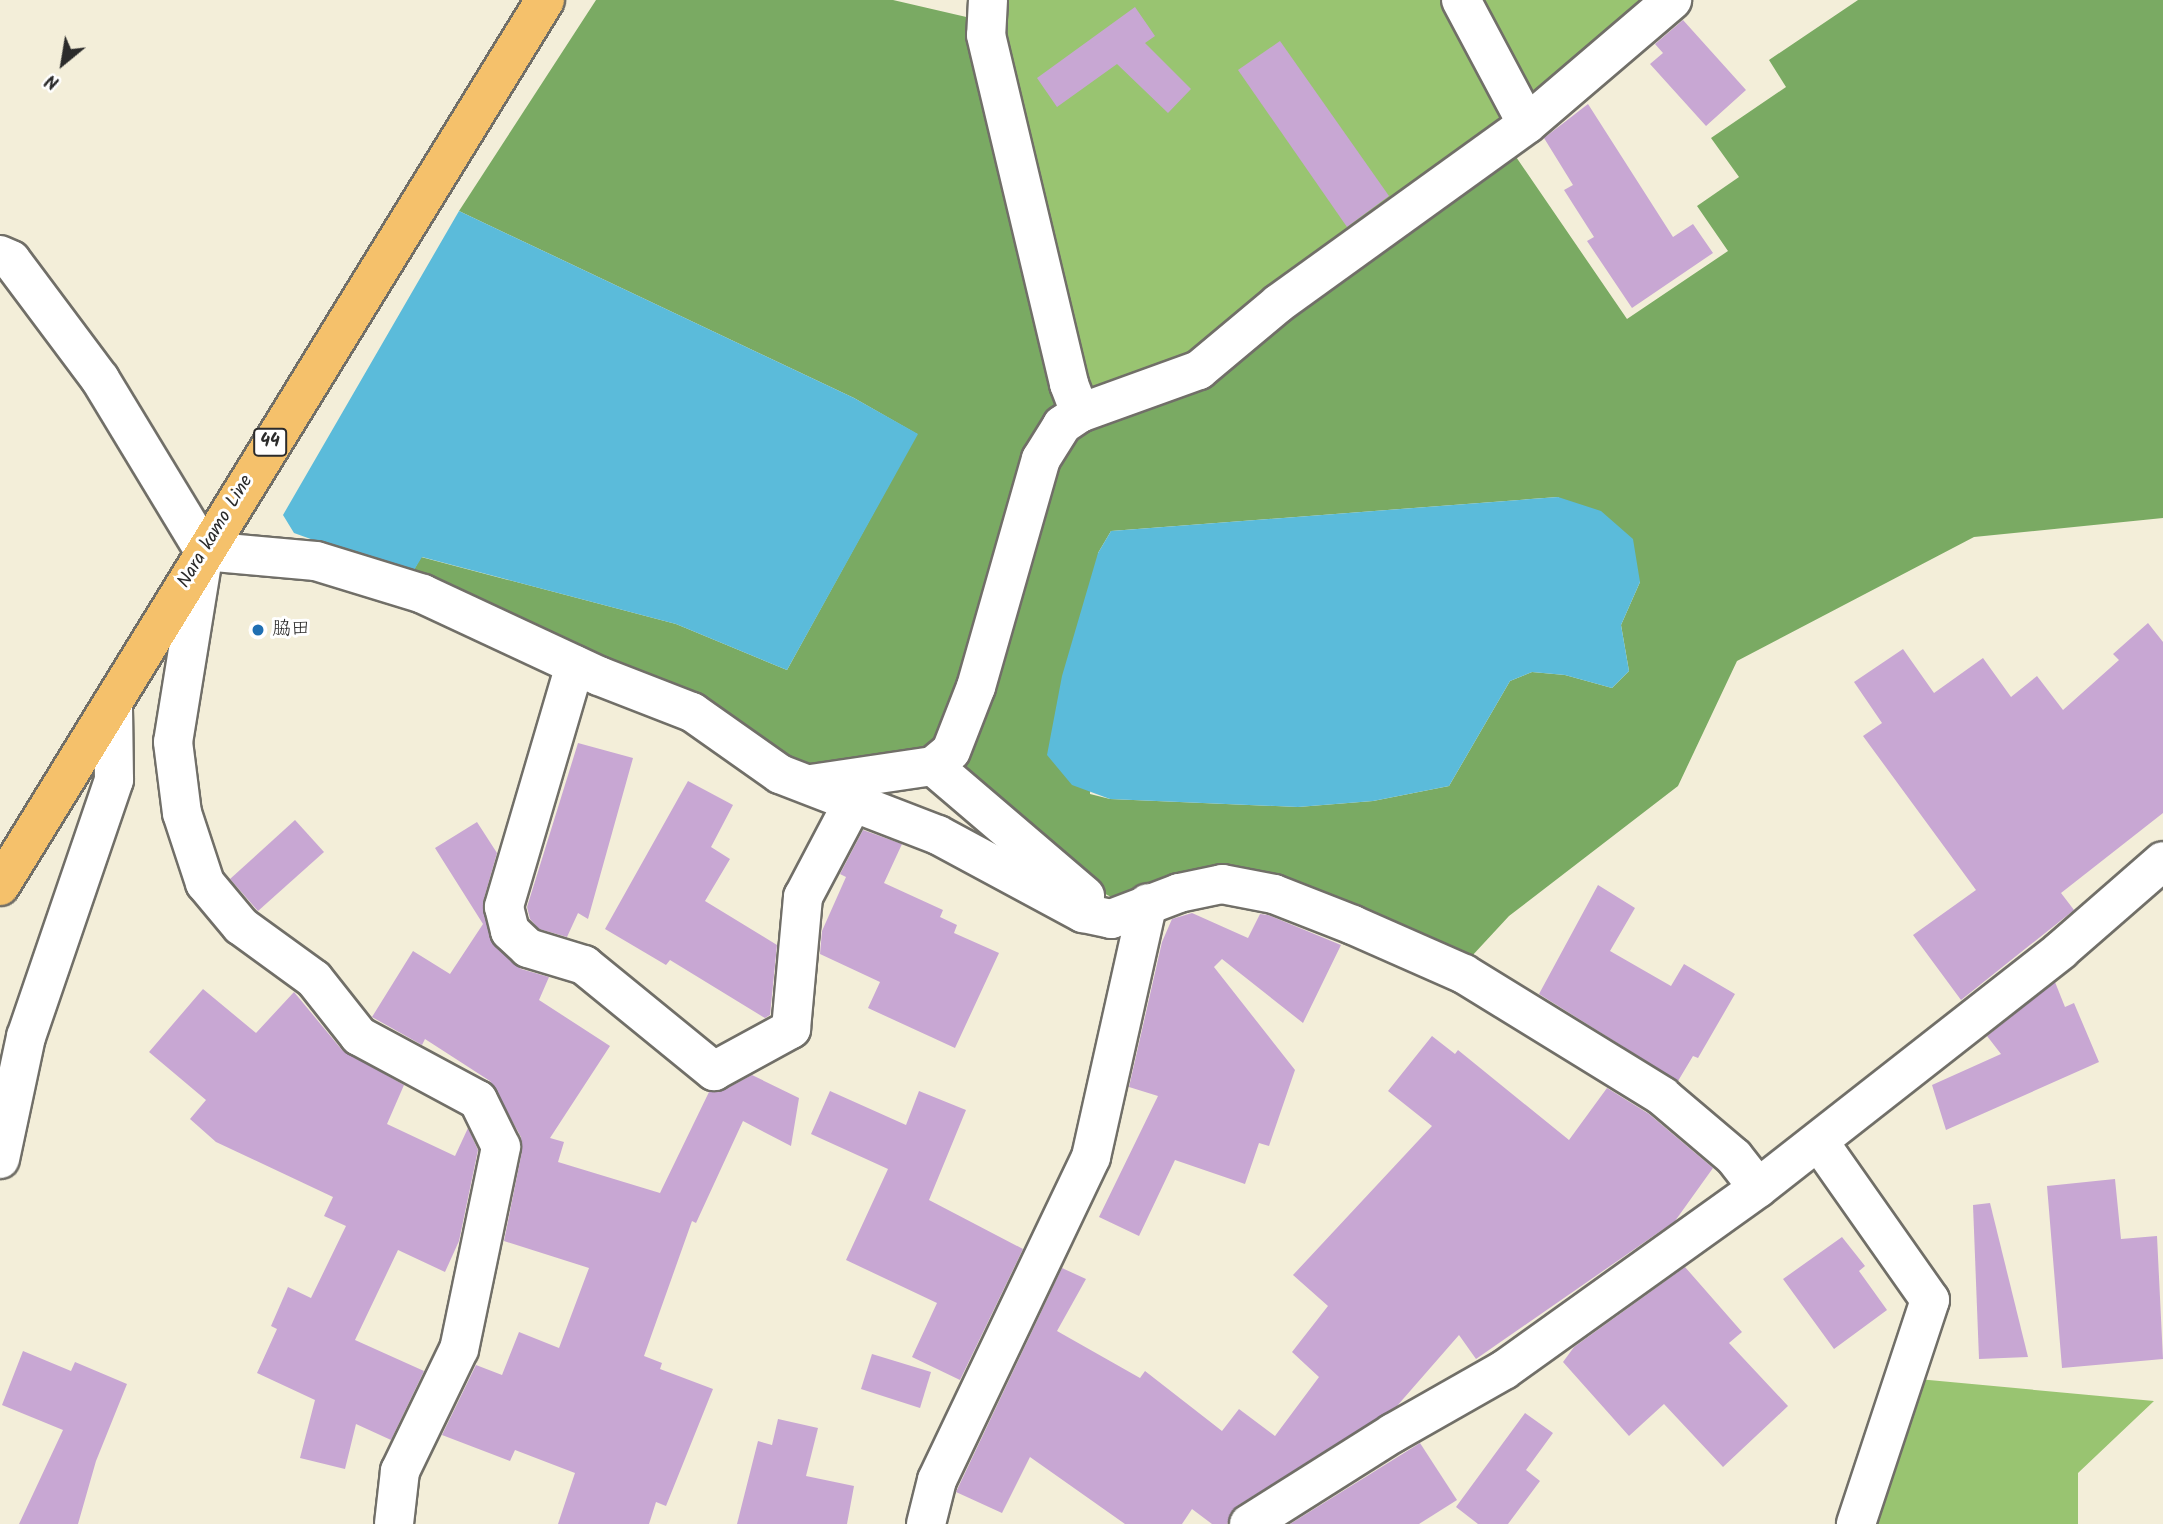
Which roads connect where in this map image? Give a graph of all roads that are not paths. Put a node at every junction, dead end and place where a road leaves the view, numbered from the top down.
1 (545, 0) edge
2 (988, 0) edge
3 (1461, 0) edge
4 (1672, 0) edge
5 (1527, 124) junction
6 (0, 255) edge
7 (1080, 413) junction
8 (204, 551) junction
9 (575, 665) junction
10 (113, 708) junction
11 (933, 766) junction
12 (811, 784) junction
13 (853, 802) junction
14 (2163, 861) edge
15 (0, 886) edge
16 (1148, 903) junction
17 (1111, 919) junction
18 (1819, 1142) junction
19 (0, 1159) edge
20 (1758, 1188) junction
21 (394, 1524) edge
22 (926, 1524) edge
23 (1249, 1524) edge
24 (1856, 1524) edge

1 - 8 main road, Nara kamo Line / 44
2 - 7 street
3 - 5 street
4 - 5 street
5 - 7 street
6 - 8 street
7 - 11 street
8 - 9 street
8 - 10 main road, Nara kamo Line / 44
8 - 21 street
9 - 12 street
9 - 13 street
10 - 15 main road, Nara kamo Line / 44
10 - 19 street
11 - 12 street
11 - 17 street
12 - 13 street
13 - 17 street
14 - 18 street
16 - 17 street
16 - 20 street
16 - 22 street
18 - 20 street
18 - 24 street
20 - 23 street

